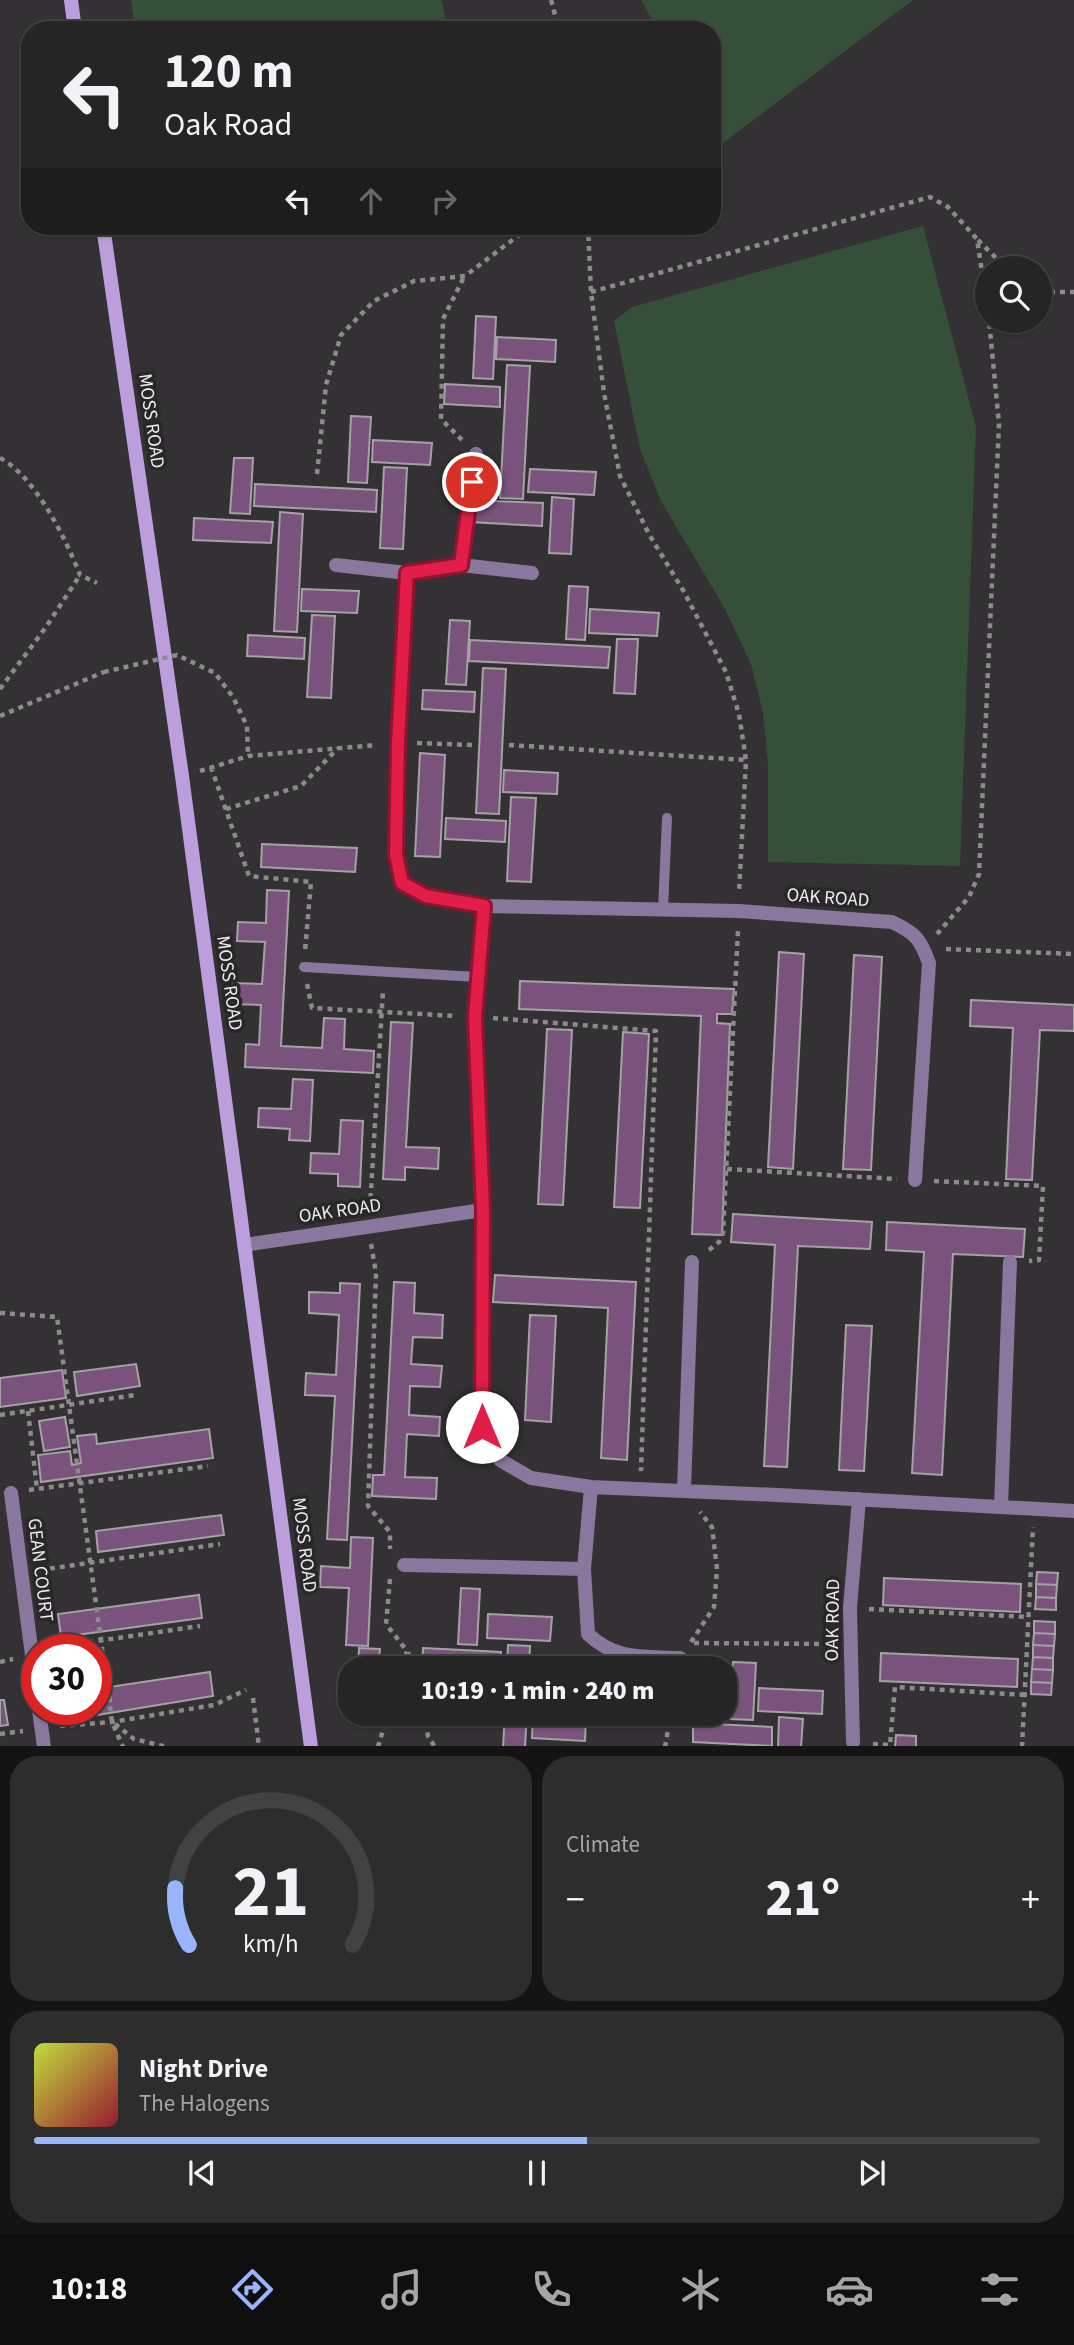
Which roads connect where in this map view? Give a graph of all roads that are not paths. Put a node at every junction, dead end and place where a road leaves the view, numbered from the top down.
1 (71, 0) edge
2 (74, 21) edge
3 (104, 235) edge
4 (475, 454) road end
5 (336, 565) dead end
6 (461, 565) junction
7 (407, 573) junction
8 (532, 573) dead end
9 (667, 818) dead end
10 (484, 906) junction
11 (663, 910) junction
12 (304, 967) road end
13 (477, 977) junction
14 (915, 1181) dead end
15 (483, 1210) junction
16 (244, 1245) junction
17 (692, 1262) road end
18 (1010, 1262) dead end
19 (591, 1487) junction
20 (684, 1490) junction
21 (11, 1493) road end
22 (859, 1499) junction
23 (1001, 1507) junction
24 (1074, 1511) edge
25 (404, 1565) dead end
26 (584, 1569) junction
27 (29, 1634) edge
28 (643, 1656) edge
29 (42, 1725) edge
30 (852, 1742) road end
31 (44, 1746) edge
32 (311, 1746) edge

1 - 2 street
3 - 16 street, MOSS ROAD
4 - 6 street
5 - 7 street
6 - 7 street
6 - 8 street
7 - 10 street, OAK ROAD
9 - 11 lane
10 - 11 street, OAK ROAD
10 - 13 street
11 - 14 street, OAK ROAD
12 - 13 lane
13 - 15 street
15 - 16 street, OAK ROAD
15 - 19 street
16 - 32 street, MOSS ROAD
17 - 20 street
18 - 23 street
19 - 20 street
19 - 26 street
20 - 22 street
21 - 27 street, GEAN COURT
22 - 23 street
22 - 30 street, OAK ROAD
23 - 24 street
25 - 26 street
26 - 28 street
29 - 31 street

